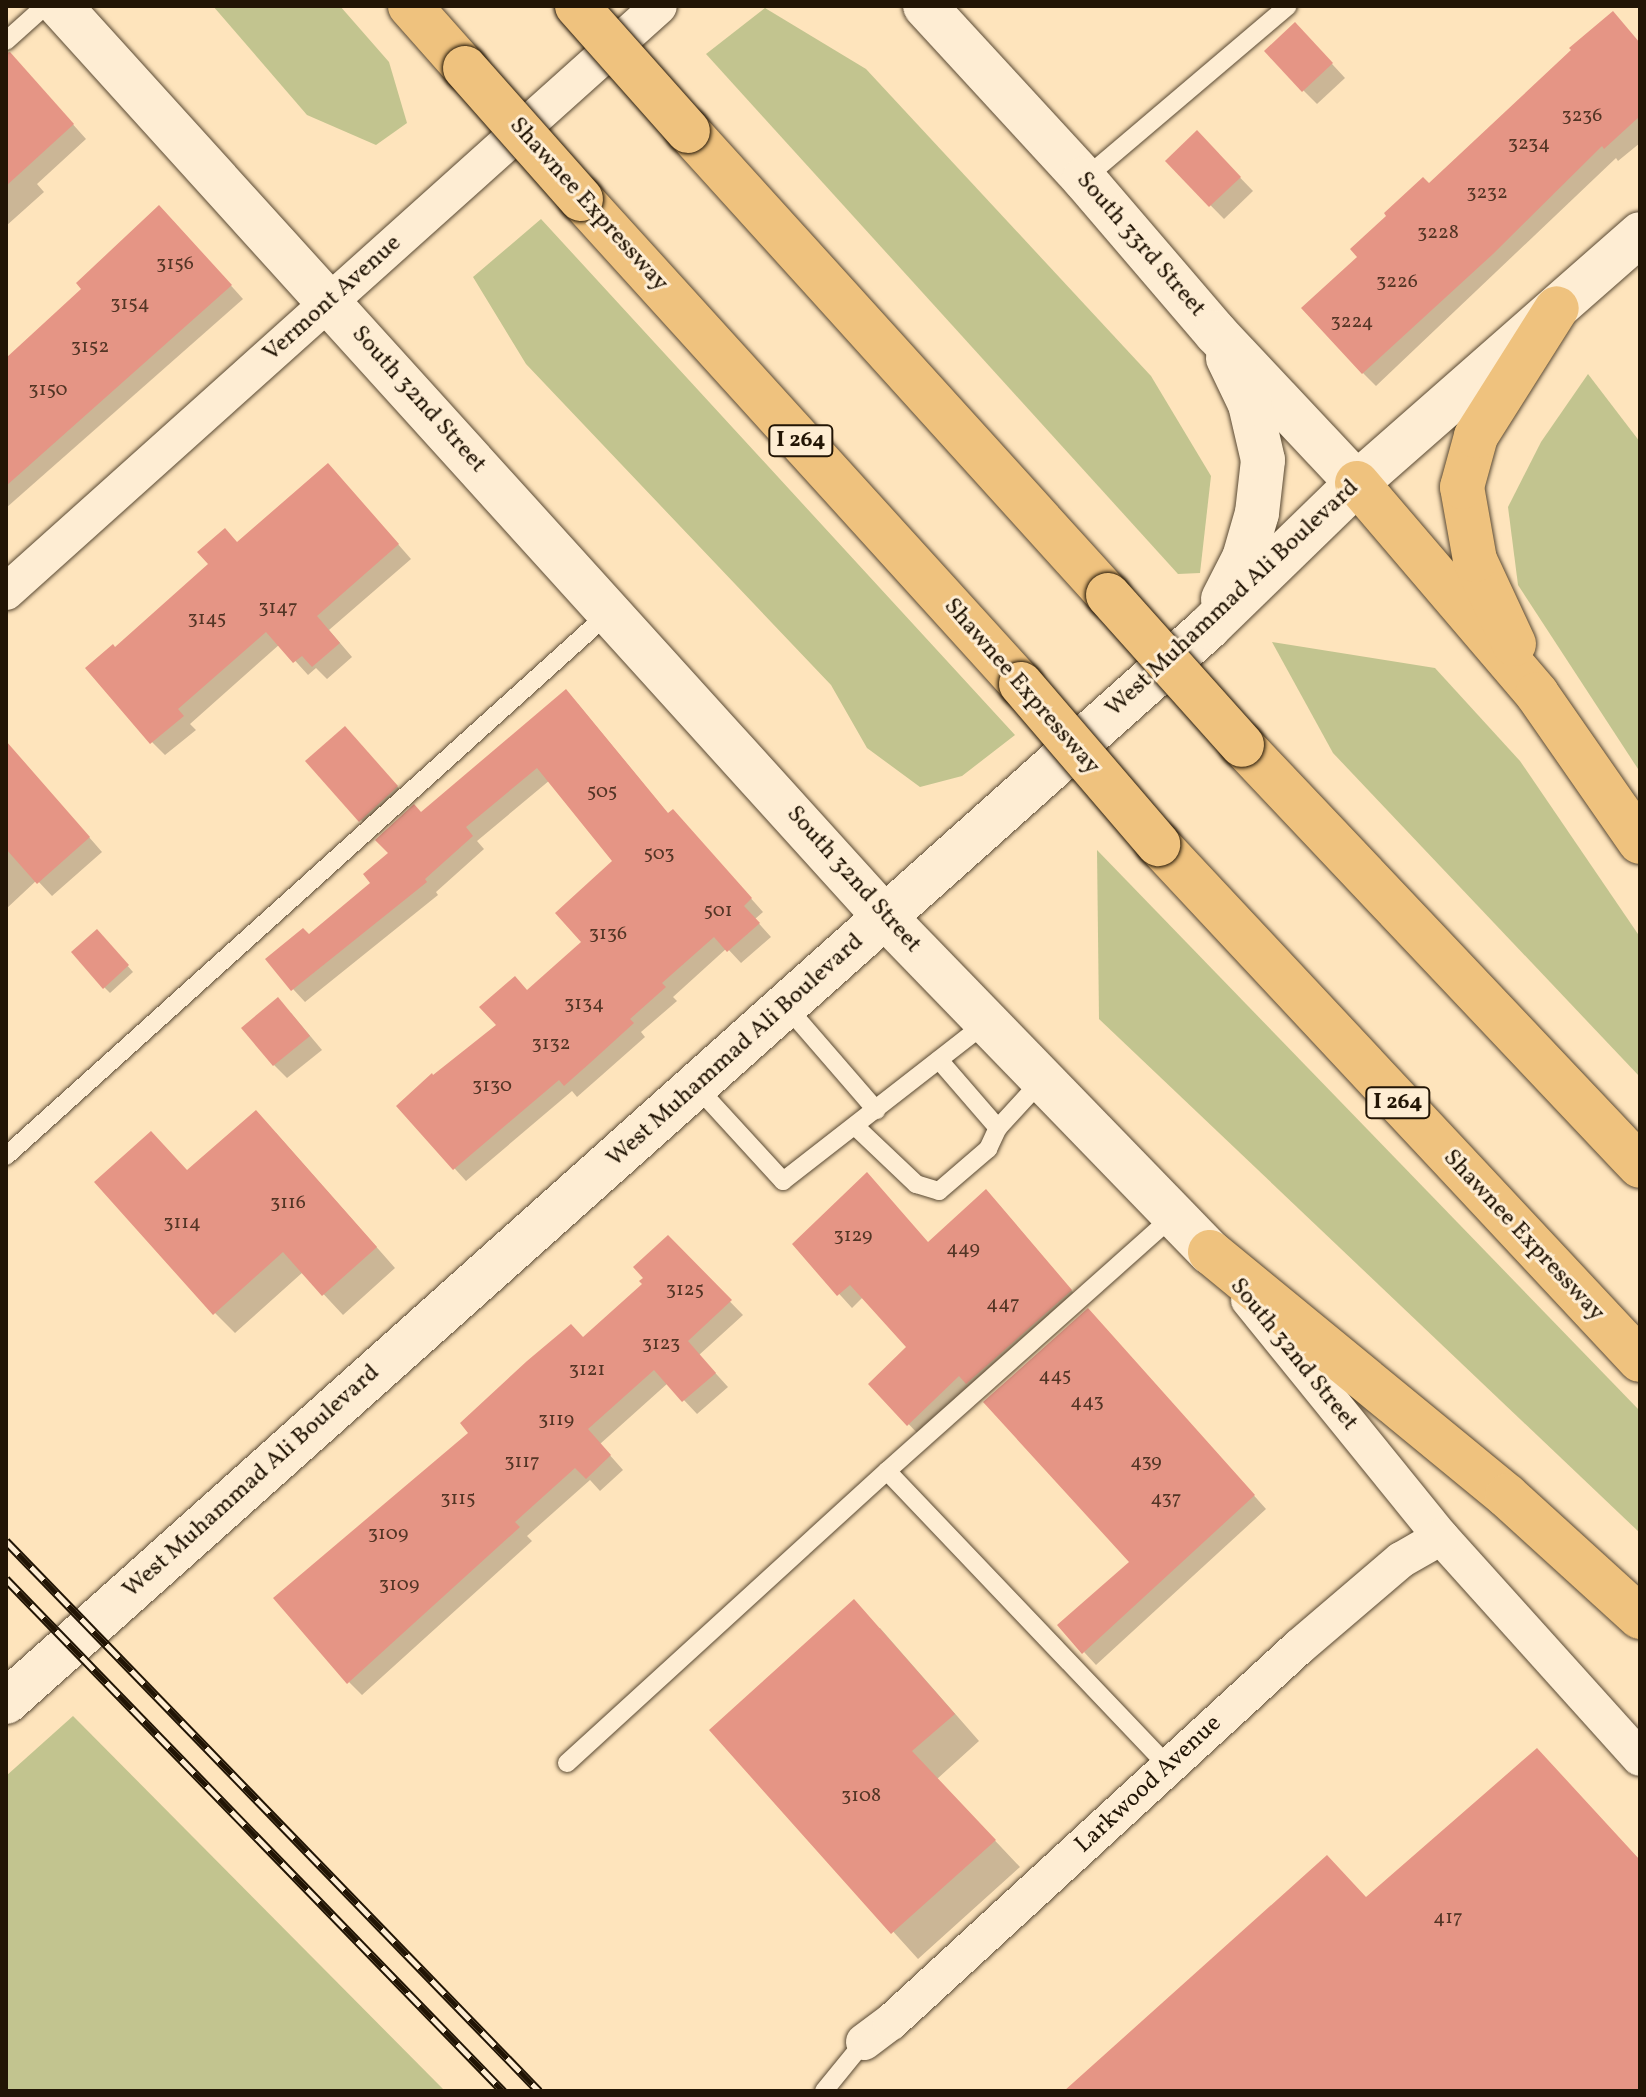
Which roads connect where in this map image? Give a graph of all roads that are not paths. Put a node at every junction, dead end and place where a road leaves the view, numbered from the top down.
1 (45, 6) edge
2 (60, 6) edge
3 (410, 6) edge
4 (577, 6) edge
5 (659, 6) edge
6 (925, 6) edge
7 (1288, 6) edge
8 (6, 41) edge
9 (1084, 179) junction
10 (1640, 234) edge
11 (330, 302) junction
12 (1557, 308) junction
13 (1216, 333) junction
14 (1357, 483) junction
15 (6, 592) edge
16 (610, 612) junction
17 (1209, 627) junction
18 (1537, 694) junction
19 (1640, 842) edge
20 (885, 917) junction
21 (786, 1006) junction
22 (987, 1022) junction
23 (939, 1060) junction
24 (1043, 1079) junction
25 (696, 1086) junction
26 (876, 1110) junction
27 (856, 1127) junction
28 (998, 1128) junction
29 (6, 1156) edge
30 (1640, 1166) edge
31 (1174, 1215) junction
32 (1210, 1252) junction
33 (1640, 1360) edge
34 (887, 1471) junction
35 (1441, 1537) junction
36 (1640, 1617) edge
37 (6, 1702) edge
38 (1640, 1758) edge
39 (567, 1763) dead end
40 (1169, 1767) junction
41 (864, 2042) joint
42 (824, 2091) edge

1 - 8 lane
2 - 11 main road, South 32nd Street
3 - 33 highway, Shawnee Expressway / I 264, bridge
4 - 30 highway, bridge
5 - 11 street, Vermont Avenue
6 - 9 main road, South 33rd Street
7 - 9 lane
9 - 13 main road, South 33rd Street
10 - 12 main road, West Muhammad Ali Boulevard
11 - 15 street, Vermont Avenue
11 - 16 main road, South 32nd Street
12 - 14 main road, West Muhammad Ali Boulevard
12 - 18 highway
13 - 14 main road, South 33rd Street
13 - 17 main road
14 - 17 main road, West Muhammad Ali Boulevard
14 - 18 highway
16 - 20 main road, South 32nd Street
16 - 29 lane
17 - 20 main road, West Muhammad Ali Boulevard
18 - 19 highway
20 - 21 main road, West Muhammad Ali Boulevard
20 - 22 main road, South 32nd Street
21 - 25 main road, West Muhammad Ali Boulevard
21 - 26 lane
22 - 23 lane
22 - 24 main road, South 32nd Street
23 - 26 lane
23 - 28 lane
24 - 28 lane
24 - 31 main road, South 32nd Street
25 - 27 lane
25 - 37 main road, West Muhammad Ali Boulevard
26 - 27 lane
27 - 28 lane
31 - 32 main road, South 32nd Street
31 - 34 lane
32 - 35 street, South 32nd Street
32 - 36 highway
34 - 39 lane
34 - 40 lane
35 - 38 street, South 32nd Street
35 - 40 street, Larkwood Avenue
40 - 41 street, Larkwood Avenue
41 - 42 lane

